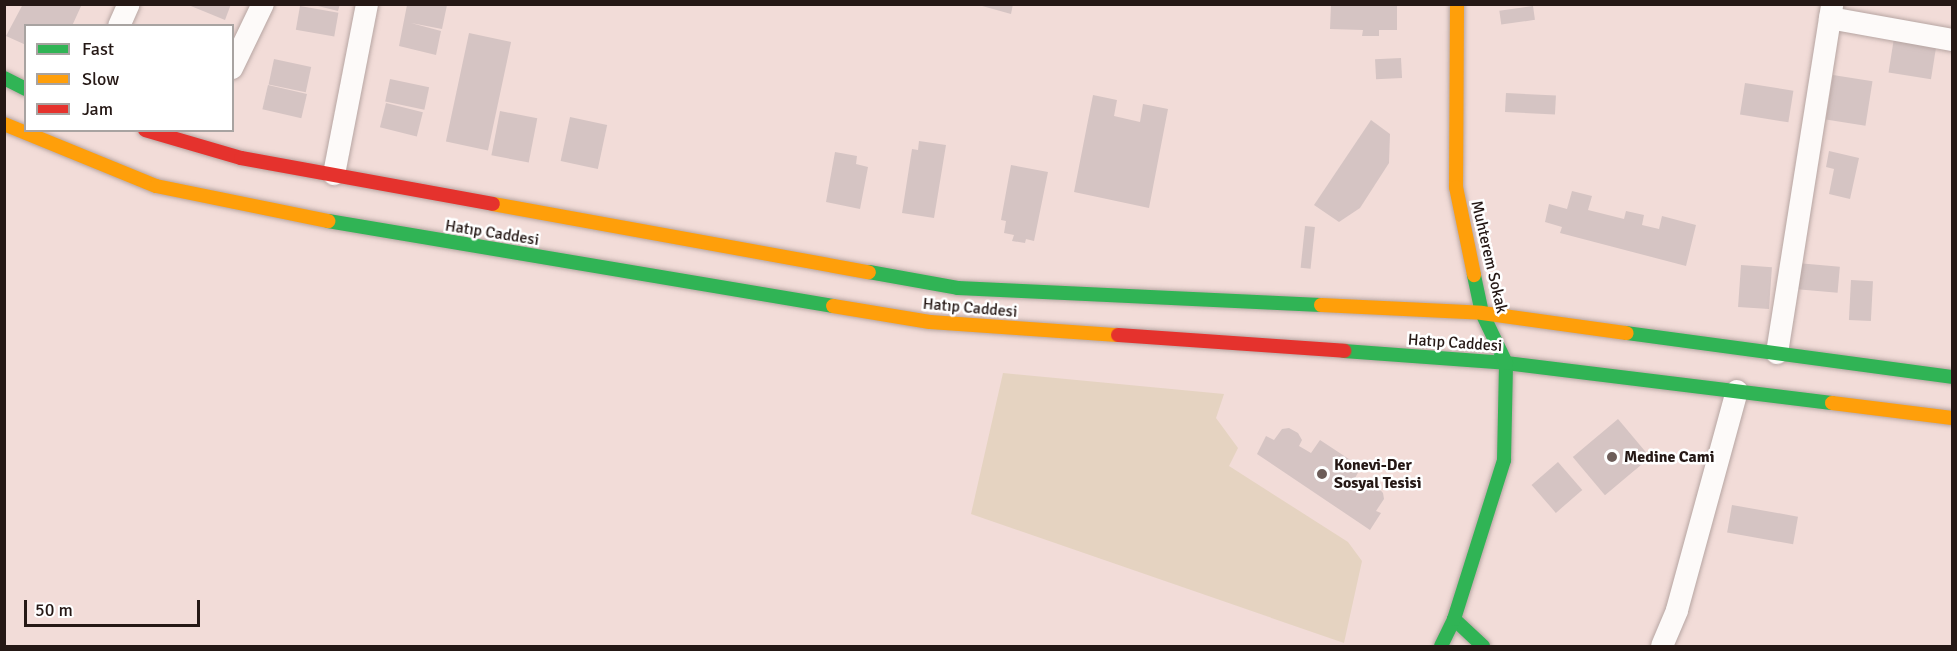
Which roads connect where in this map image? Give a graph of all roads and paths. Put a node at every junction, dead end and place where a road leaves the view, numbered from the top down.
1 (129, 4) edge
2 (263, 4) edge
3 (367, 4) edge
4 (1457, 4) edge
5 (1831, 11) edge
6 (120, 24) edge
7 (1953, 40) edge
8 (234, 64) edge
9 (4, 78) edge
10 (24, 88) edge
11 (4, 124) edge
12 (158, 132) edge
13 (199, 138) edge
14 (334, 174) junction
15 (1482, 313) junction
16 (1777, 353) junction
17 (1506, 363) junction
18 (1953, 377) edge
19 (1737, 391) junction
20 (1953, 418) edge
21 (1454, 619) junction
22 (1441, 646) edge
23 (1483, 646) edge
24 (1662, 646) edge

1 - 6 street
2 - 8 street
3 - 14 street
4 - 15 main road, Muhterem Sokak
5 - 7 street
5 - 16 street
9 - 10 main road
11 - 17 main road, Hatıp Caddesi
12 - 13 main road, Hatıp Caddesi
13 - 14 main road, Hatıp Caddesi
14 - 15 main road, Hatıp Caddesi
15 - 16 main road, Hatıp Caddesi
15 - 17 main road, Muhterem Sokak
16 - 18 main road, Hatıp Caddesi
17 - 19 main road, Hatıp Caddesi
17 - 21 main road, Muhterem Sokak
19 - 20 main road, Hatıp Caddesi
19 - 24 street
21 - 22 main road, Muhterem Sokak
21 - 23 main road

